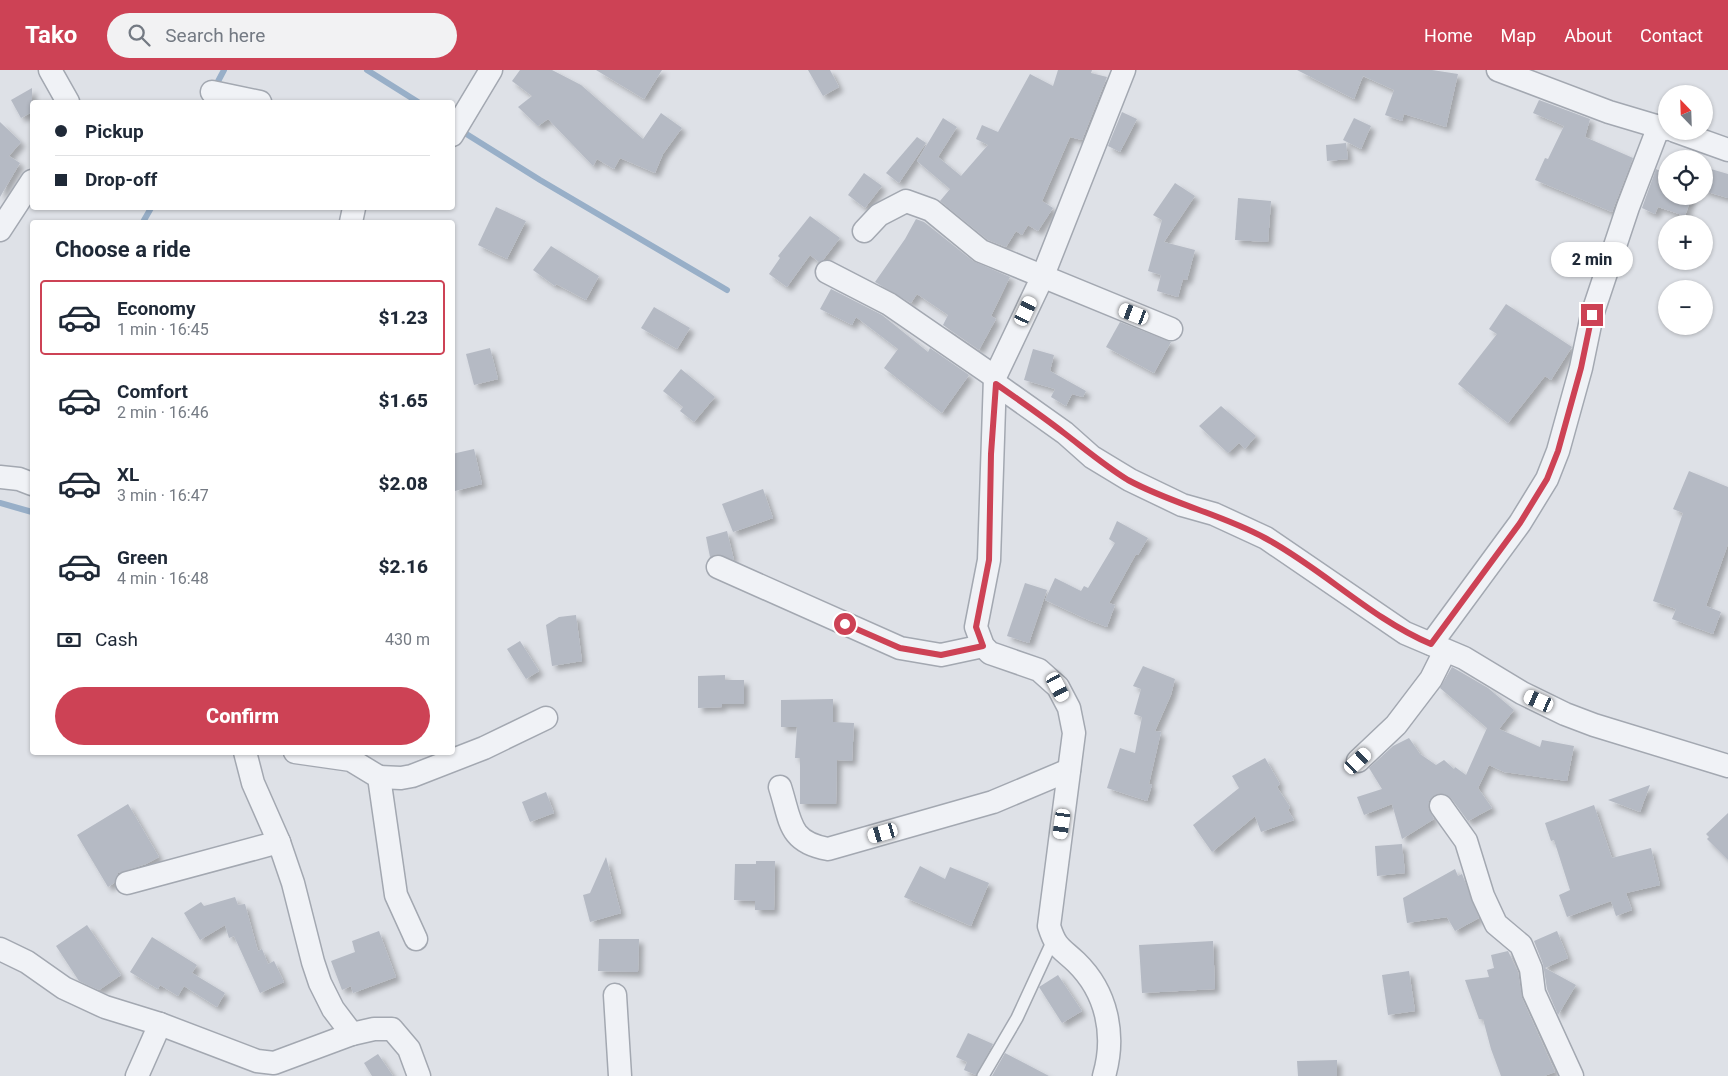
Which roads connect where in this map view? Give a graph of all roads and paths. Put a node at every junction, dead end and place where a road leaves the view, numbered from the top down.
1 (50, 70) edge
2 (491, 70) edge
3 (1124, 70) edge
4 (1498, 70) edge
5 (212, 92) dead end
6 (67, 100) edge
7 (250, 100) edge
8 (1658, 126) edge
9 (455, 129) edge
10 (1662, 140) edge
11 (1699, 140) edge
12 (1728, 150) edge
13 (30, 184) edge
14 (0, 230) edge
15 (864, 231) dead end
16 (827, 272) dead end
17 (1042, 278) junction
18 (1171, 329) dead end
19 (996, 381) junction
20 (0, 477) edge
21 (30, 483) edge
22 (718, 568) dead end
23 (983, 646) junction
24 (1438, 647) junction
25 (546, 718) dead end
26 (247, 755) edge
27 (316, 755) edge
28 (1358, 761) dead end
29 (1728, 766) edge
30 (1069, 770) junction
31 (378, 777) junction
32 (780, 787) dead end
33 (1442, 806) dead end
34 (279, 842) junction
35 (127, 884) dead end
36 (416, 940) dead end
37 (1053, 940) junction
38 (0, 949) edge
39 (615, 995) dead end
40 (160, 1024) junction
41 (352, 1034) junction
42 (137, 1076) edge
43 (419, 1076) edge
44 (620, 1076) edge
45 (983, 1076) edge
46 (1104, 1076) edge
47 (1572, 1076) edge

1 - 6 street
2 - 9 street
3 - 17 street
4 - 8 street
5 - 7 street
10 - 24 street
11 - 12 street
13 - 14 street
15 - 17 street
16 - 19 street
17 - 18 street
17 - 19 street
19 - 23 street
19 - 24 street
20 - 21 street
22 - 23 street
23 - 30 street
24 - 28 street
24 - 29 street
25 - 31 street
26 - 34 street
27 - 31 street
30 - 32 street
30 - 37 street
31 - 36 street
33 - 47 street
34 - 35 street
34 - 41 street
37 - 45 lane
37 - 46 street
38 - 40 street
39 - 44 street
40 - 41 street
40 - 42 street
41 - 43 street

